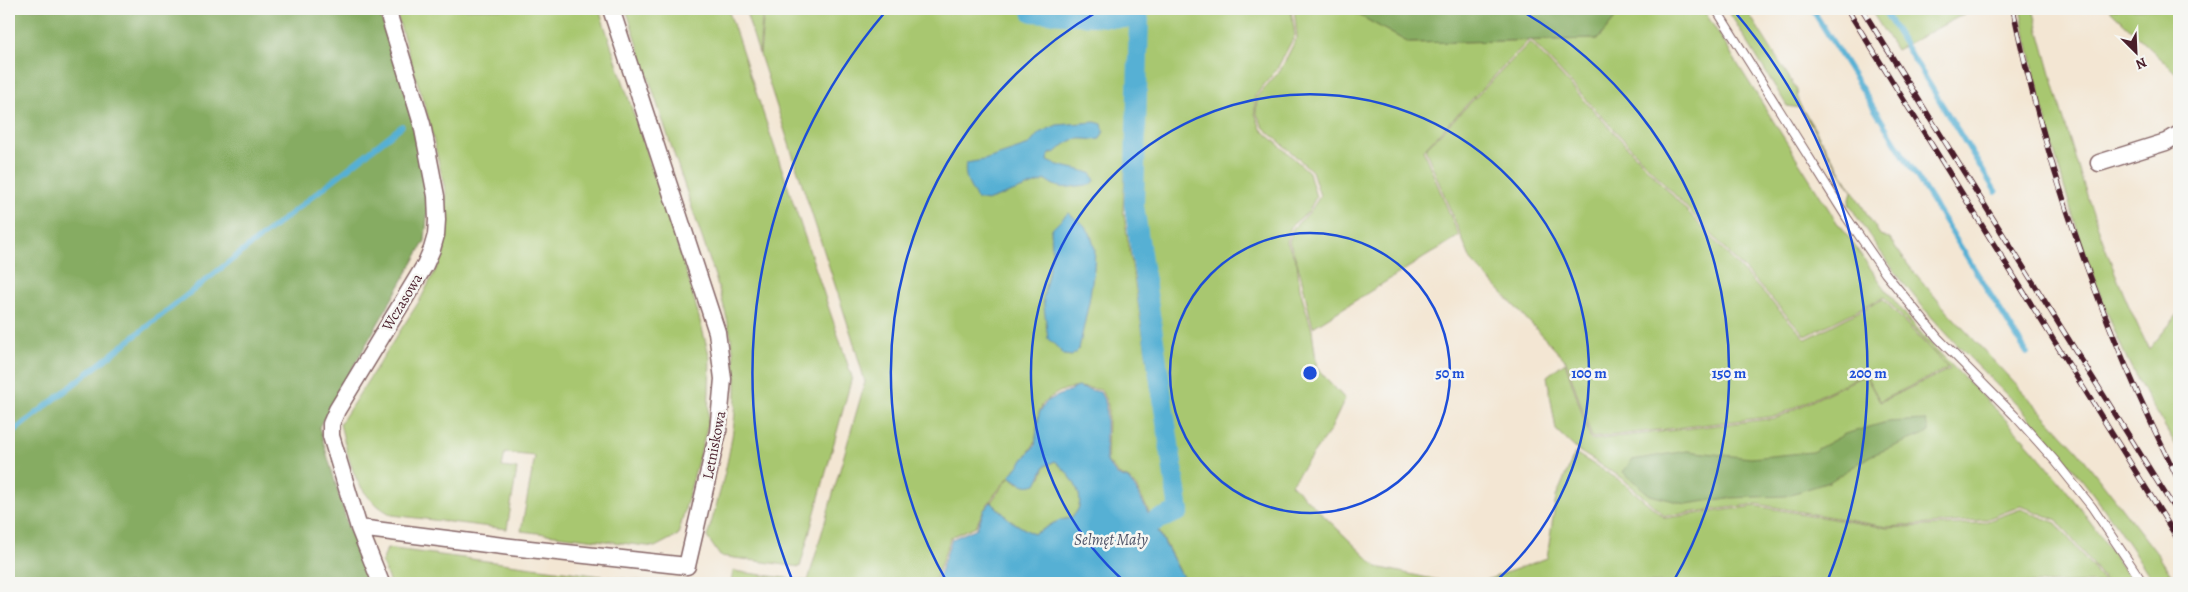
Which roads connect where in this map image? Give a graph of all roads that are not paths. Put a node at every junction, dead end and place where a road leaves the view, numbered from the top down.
1 (387, 9) edge
2 (611, 9) edge
3 (1716, 9) edge
4 (2179, 134) edge
5 (2099, 163) dead end
6 (359, 528) junction
7 (381, 583) edge
8 (2143, 583) edge

1 - 6 street, Wczasowa
2 - 6 street, Letniskowa
3 - 8 lane
4 - 5 street
6 - 7 street, Wczasowa

